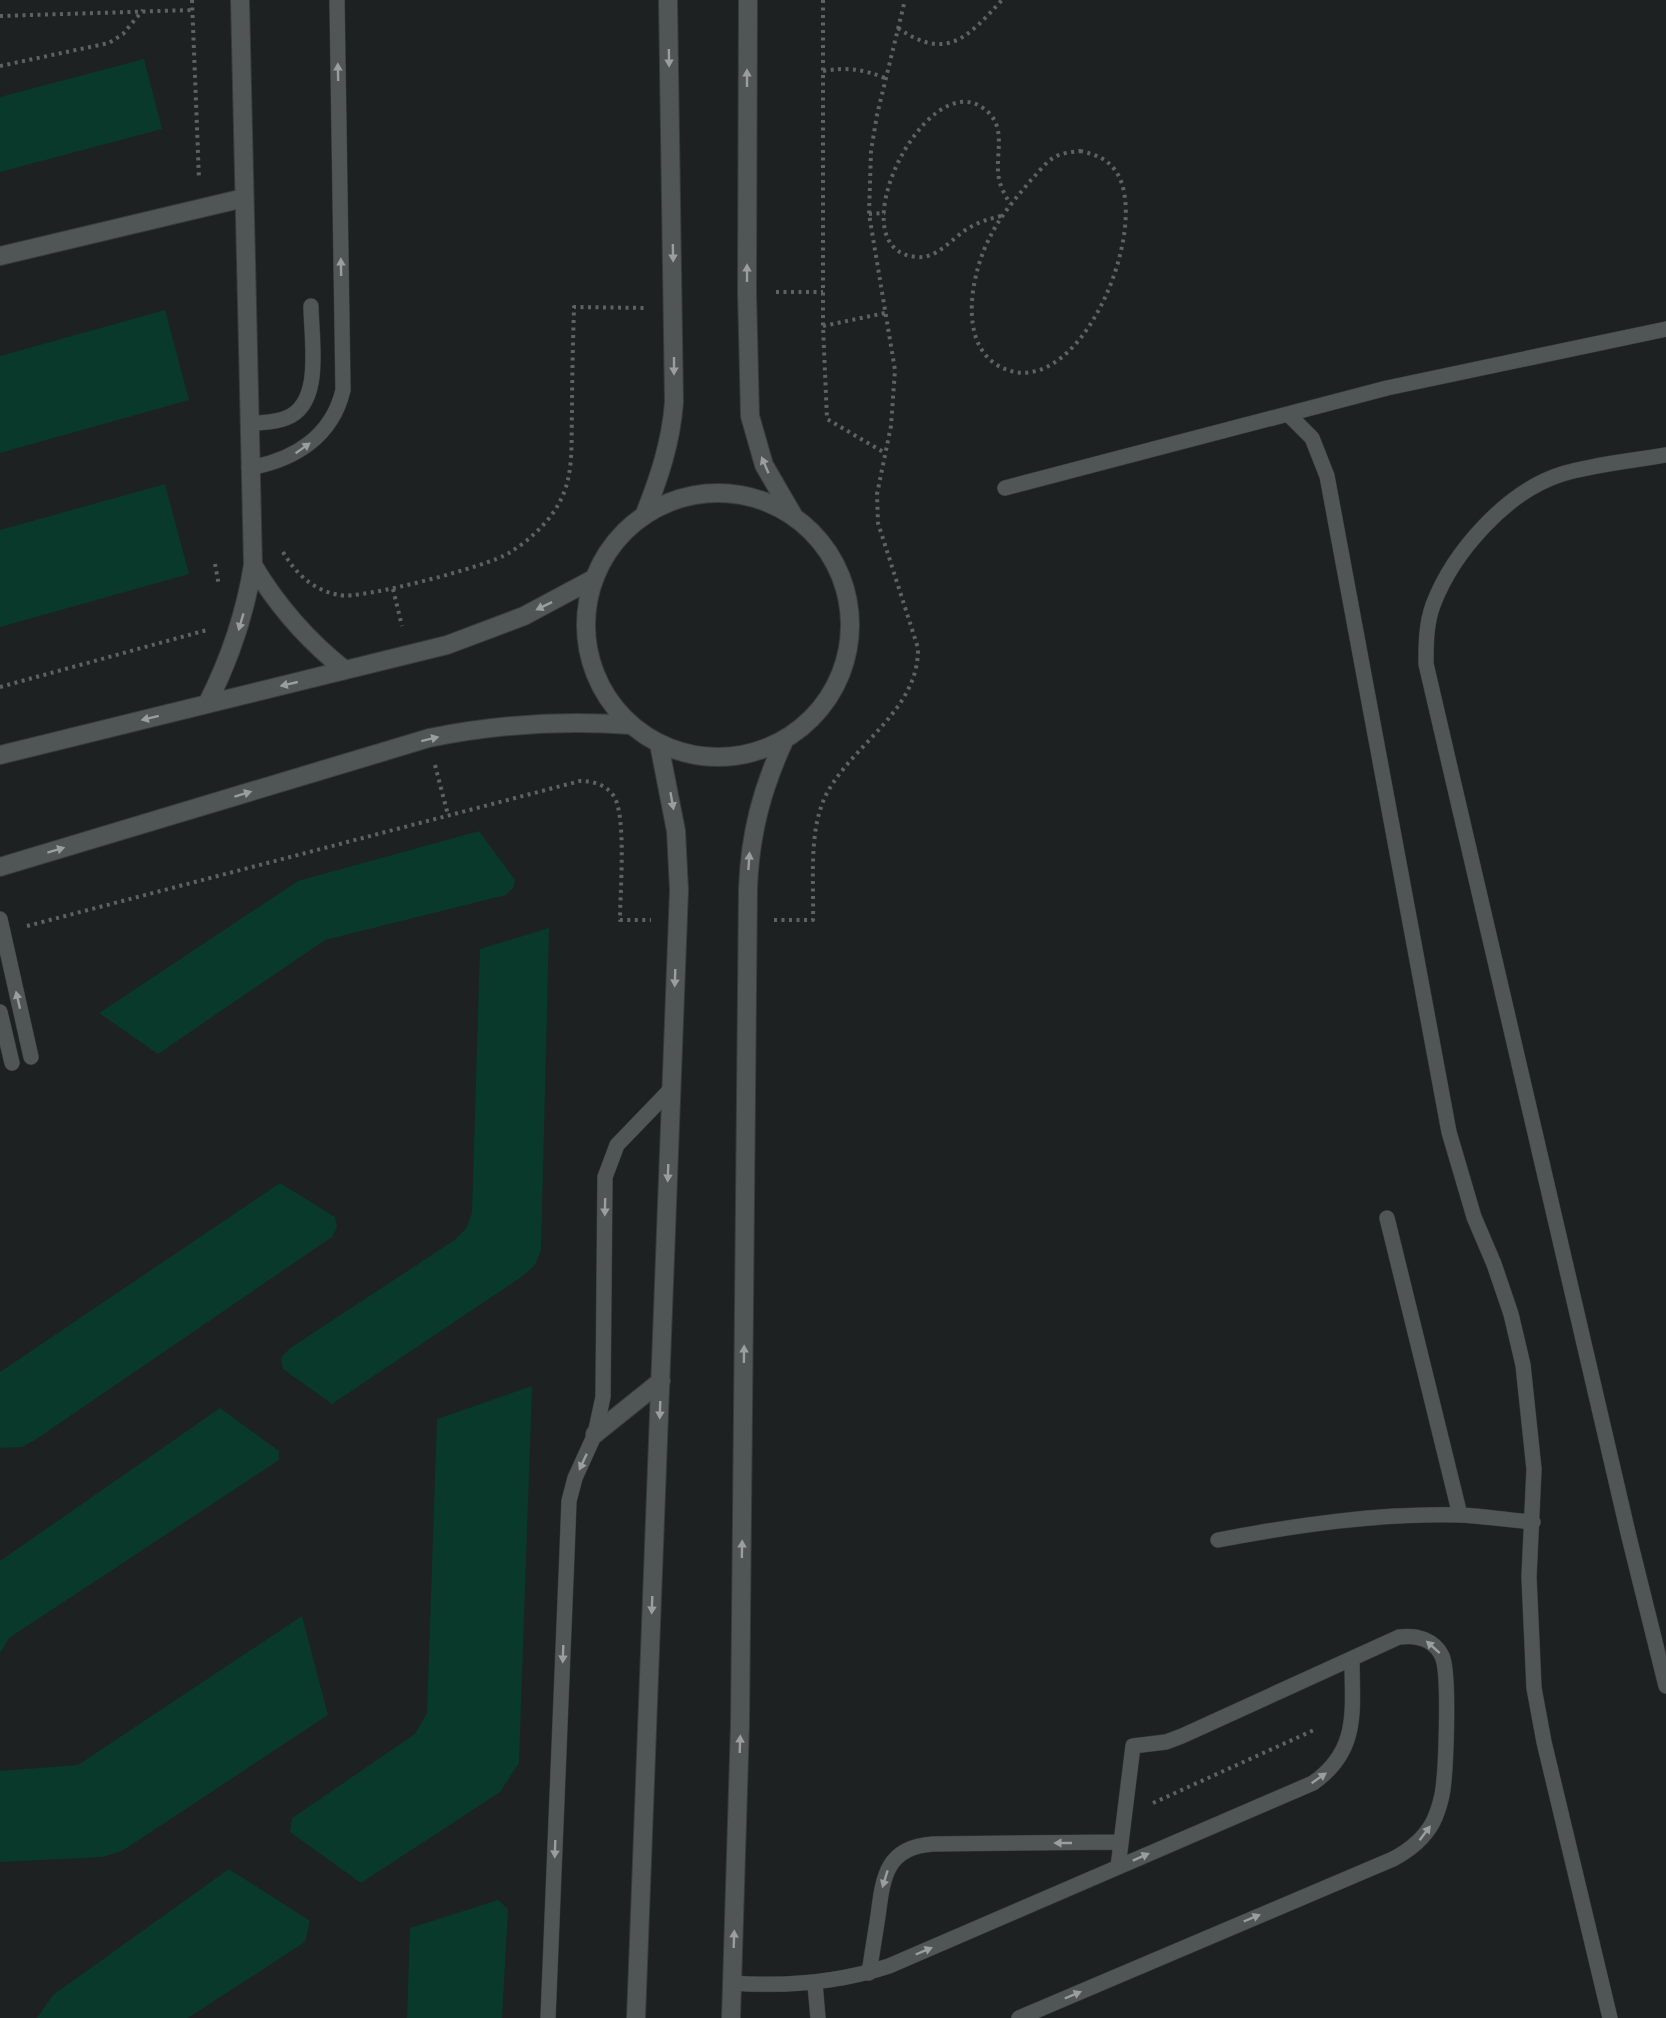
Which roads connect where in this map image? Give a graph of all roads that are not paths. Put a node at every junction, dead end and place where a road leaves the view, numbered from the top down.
1 (240, 0) edge
2 (337, 0) edge
3 (668, 0) edge
4 (748, 0) edge
5 (244, 198) junction
6 (0, 256) edge
7 (311, 306) dead end
8 (1666, 329) edge
9 (1288, 415) junction
10 (249, 424) junction
11 (1666, 455) edge
12 (249, 468) junction
13 (1005, 488) dead end
14 (644, 516) junction
15 (794, 516) junction
16 (253, 565) junction
17 (595, 578) junction
18 (345, 670) junction
19 (207, 704) junction
20 (631, 725) junction
21 (785, 739) junction
22 (659, 744) junction
23 (0, 755) edge
24 (0, 867) edge
25 (2, 925) edge
26 (0, 1012) edge
27 (31, 1057) dead end
28 (12, 1063) dead end
29 (671, 1089) junction
30 (1387, 1218) dead end
31 (661, 1381) junction
32 (595, 1434) junction
33 (1460, 1515) junction
34 (1533, 1522) junction
35 (1218, 1540) dead end
36 (1352, 1659) junction
37 (1666, 1686) edge
38 (1121, 1842) junction
39 (1118, 1867) junction
40 (869, 1972) junction
41 (732, 1983) junction
42 (815, 1983) junction
43 (548, 2018) edge
44 (636, 2018) edge
45 (731, 2018) edge
46 (818, 2018) edge
47 (1019, 2018) edge
48 (1610, 2018) edge

1 - 5 street
12 -> 2 lane
3 -> 14 street
15 -> 4 street
5 - 6 street
5 - 10 street
7 - 10 lane
8 - 9 lane
9 - 13 lane
9 - 34 lane
10 - 12 street
11 - 37 lane
12 - 16 street
14 - 15 street
14 - 17 street
15 - 21 street
16 - 18 street
16 -> 19 street
17 -> 18 street
17 - 20 street
18 -> 19 street
19 -> 23 street
20 - 22 street
24 -> 20 street
21 - 22 street
41 -> 21 street
22 -> 29 street
27 -> 25 lane
26 - 28 lane
29 -> 31 street
29 -> 32 lane
30 - 33 lane
31 - 32 street
31 -> 44 street
32 -> 43 lane
33 - 34 lane
33 - 35 lane
34 - 48 lane
36 - 38 lane
39 -> 36 lane
47 -> 36 lane
38 - 39 lane
38 -> 40 lane
40 -> 39 lane
40 - 42 lane
41 - 42 lane
41 - 45 street
42 - 46 lane

